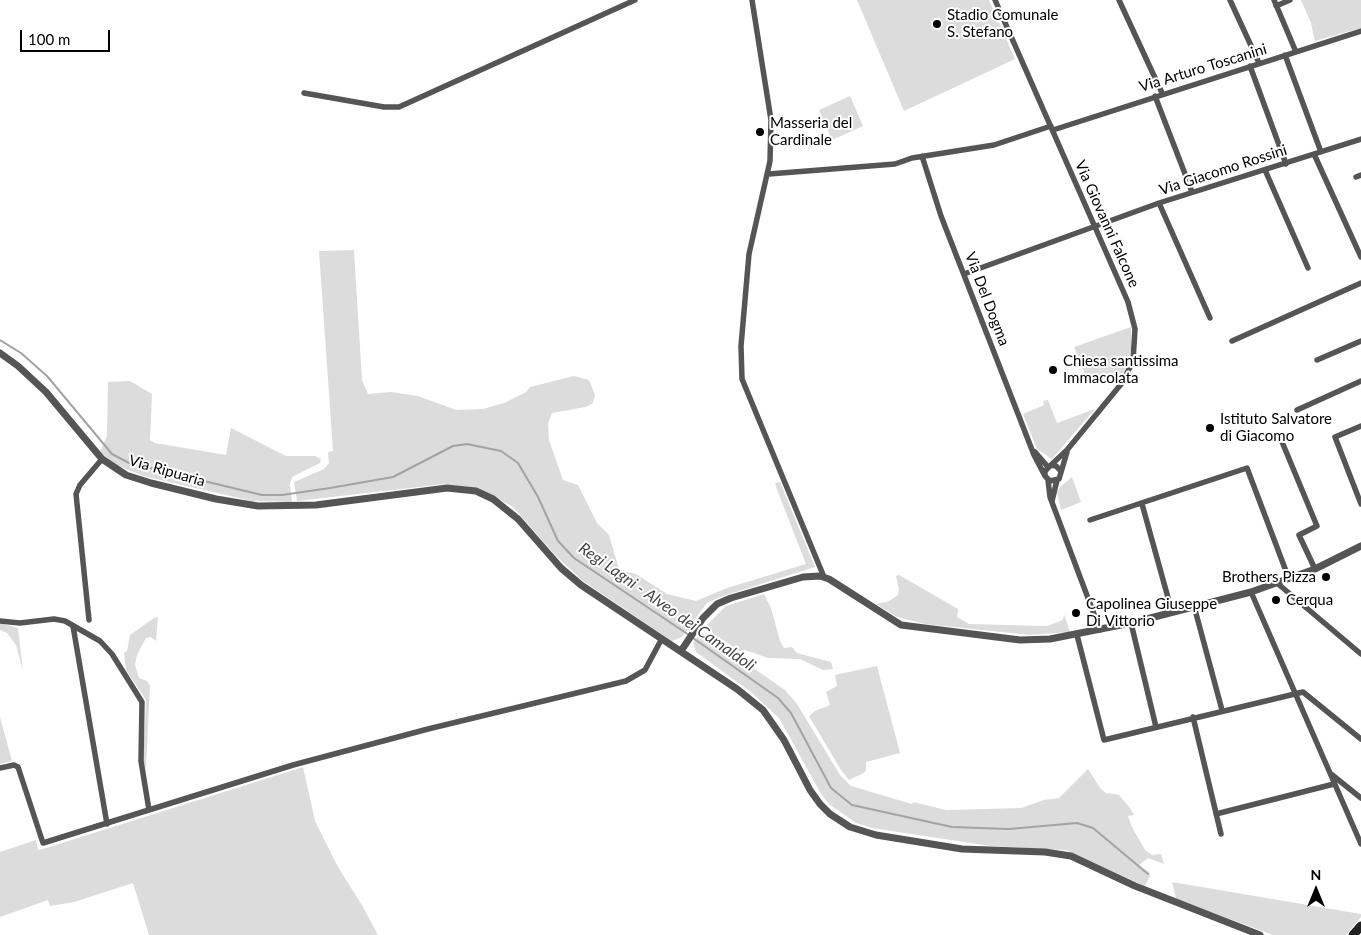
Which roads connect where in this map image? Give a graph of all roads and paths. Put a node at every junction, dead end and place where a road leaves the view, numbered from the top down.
1 (635, 0) edge
2 (752, 0) edge
3 (995, 0) edge
4 (1119, 0) edge
5 (1230, 0) edge
6 (1290, 0) edge
7 (1275, 3) edge
8 (1361, 30) edge
9 (1296, 52) junction
10 (1285, 55) junction
11 (1259, 64) junction
12 (1250, 66) junction
13 (304, 93) dead end
14 (1162, 93) junction
15 (1155, 96) junction
16 (1052, 128) junction
17 (1361, 139) edge
18 (1321, 152) junction
19 (1314, 154) junction
20 (922, 156) junction
21 (1286, 164) junction
22 (1265, 170) junction
23 (769, 174) junction
24 (1192, 192) junction
25 (1160, 203) junction
26 (1094, 226) junction
27 (1360, 254) edge
28 (1308, 268) dead end
29 (964, 274) junction
30 (1361, 283) edge
31 (1210, 318) dead end
32 (1232, 341) dead end
33 (1361, 341) edge
34 (0, 353) edge
35 (1317, 360) dead end
36 (1361, 381) edge
37 (1297, 410) dead end
38 (1361, 426) edge
39 (1280, 438) dead end
40 (1032, 448) junction
41 (1068, 450) junction
42 (102, 459) junction
43 (1050, 466) junction
44 (1060, 470) junction
45 (1047, 478) junction
46 (1057, 480) junction
47 (1052, 501) junction
48 (1142, 504) junction
49 (1361, 504) edge
50 (1090, 520) dead end
51 (1361, 546) edge
52 (1315, 569) junction
53 (824, 577) junction
54 (1289, 579) junction
55 (1278, 583) junction
56 (1251, 592) junction
57 (1194, 606) junction
58 (1172, 612) junction
59 (89, 620) dead end
60 (0, 621) edge
61 (1130, 623) junction
62 (73, 626) junction
63 (1100, 630) junction
64 (1077, 635) junction
65 (661, 640) junction
66 (681, 651) junction
67 (1361, 654) edge
68 (1294, 693) junction
69 (1222, 710) junction
70 (1193, 717) junction
71 (1156, 727) junction
72 (1361, 739) edge
73 (0, 768) edge
74 (1329, 772) junction
75 (1334, 784) junction
76 (1361, 798) edge
77 (149, 810) junction
78 (1216, 814) junction
79 (107, 824) junction
80 (1221, 834) dead end
81 (1361, 844) edge
82 (1361, 926) edge
83 (1260, 935) edge
84 (1354, 935) edge

1 - 13 street
2 - 23 street
3 - 16 street, Via Giovanni Falcone
4 - 14 street
5 - 11 street
6 - 7 street
7 - 9 street
8 - 9 street, Via Arturo Toscanini
9 - 10 street, Via Arturo Toscanini
10 - 11 street, Via Arturo Toscanini
10 - 18 street
11 - 12 street, Via Arturo Toscanini
12 - 14 street, Via Arturo Toscanini
12 - 21 street
14 - 15 street, Via Arturo Toscanini
15 - 16 street, Via Arturo Toscanini
15 - 24 street
16 - 20 street, Via Arturo Toscanini
16 - 26 street, Via Giovanni Falcone
17 - 18 street, Via Giacomo Rossini
18 - 19 street, Via Giacomo Rossini
19 - 21 street, Via Giacomo Rossini
19 - 27 street
20 - 23 street, Via Arturo Toscanini
20 - 29 street, Via Del Dogma
21 - 22 street, Via Giacomo Rossini
22 - 24 street, Via Giacomo Rossini
22 - 28 street
23 - 53 street
24 - 25 street, Via Giacomo Rossini
25 - 26 street, Via Giacomo Rossini
25 - 31 street
26 - 29 street, Via Giacomo Rossini
26 - 41 street, Via Giovanni Falcone
29 - 40 street, Via Del Dogma
30 - 32 street
33 - 35 street
34 - 42 street, Via Ripuaria
36 - 37 street
38 - 49 street
39 - 52 street
40 - 43 street
40 - 45 street, Via Del Dogma
41 - 43 street, Via Giovanni Falcone
41 - 44 street, Via Giovanni Falcone
42 - 59 street
42 - 65 street, Via Ripuaria
43 - 44 street
43 - 45 street
44 - 46 street, Via Giovanni Falcone
45 - 46 street
45 - 47 street
46 - 47 street, Via Giovanni Falcone
47 - 63 street
48 - 50 street
48 - 54 street
48 - 58 street
51 - 52 street
52 - 54 street
53 - 64 street
53 - 66 street
54 - 55 street
55 - 56 street
55 - 67 street
56 - 57 street
56 - 68 street
57 - 58 street
57 - 69 street
58 - 61 street
60 - 62 street
61 - 63 street
61 - 71 street
62 - 77 street
62 - 79 street
63 - 64 street
64 - 71 street
65 - 66 street, Via Ripuaria
65 - 77 street
66 - 83 street, Via Ripuaria
68 - 69 street
68 - 72 street
68 - 74 street
69 - 70 street
70 - 71 street
70 - 78 street
73 - 79 street
74 - 75 street
74 - 76 street
75 - 78 street
75 - 81 street
77 - 79 street
78 - 80 street
82 - 84 main road

